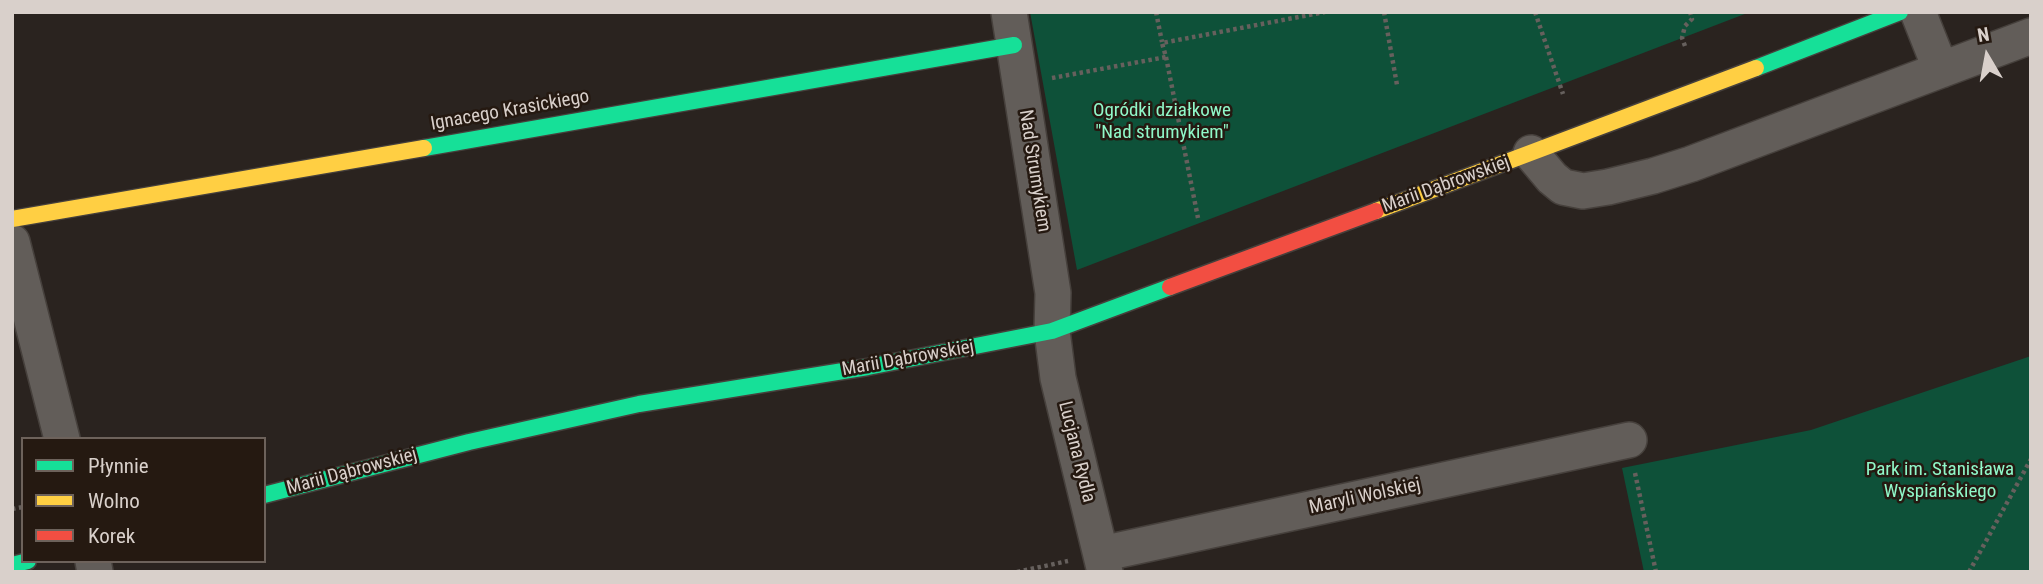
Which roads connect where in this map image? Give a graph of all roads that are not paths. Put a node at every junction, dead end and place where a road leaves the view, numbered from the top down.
1 (1900, 12) edge
2 (1918, 12) edge
3 (1012, 28) edge
4 (2031, 36) edge
5 (1941, 70) junction
6 (1531, 153) junction
7 (12, 219) edge
8 (12, 242) edge
9 (1052, 331) junction
10 (61, 437) edge
11 (1629, 440) road end
12 (266, 494) edge
13 (1103, 563) edge

1 - 6 street, Marii Dąbrowskiej
2 - 5 street
3 - 7 street, Ignacego Krasickiego
3 - 9 street, Nad Strumykiem
4 - 5 street, Marii Dąbrowskiej
5 - 6 street, Marii Dąbrowskiej
6 - 9 street, Marii Dąbrowskiej
8 - 10 street
9 - 12 street, Marii Dąbrowskiej
9 - 13 street, Lucjana Rydla
11 - 13 street, Maryli Wolskiej

